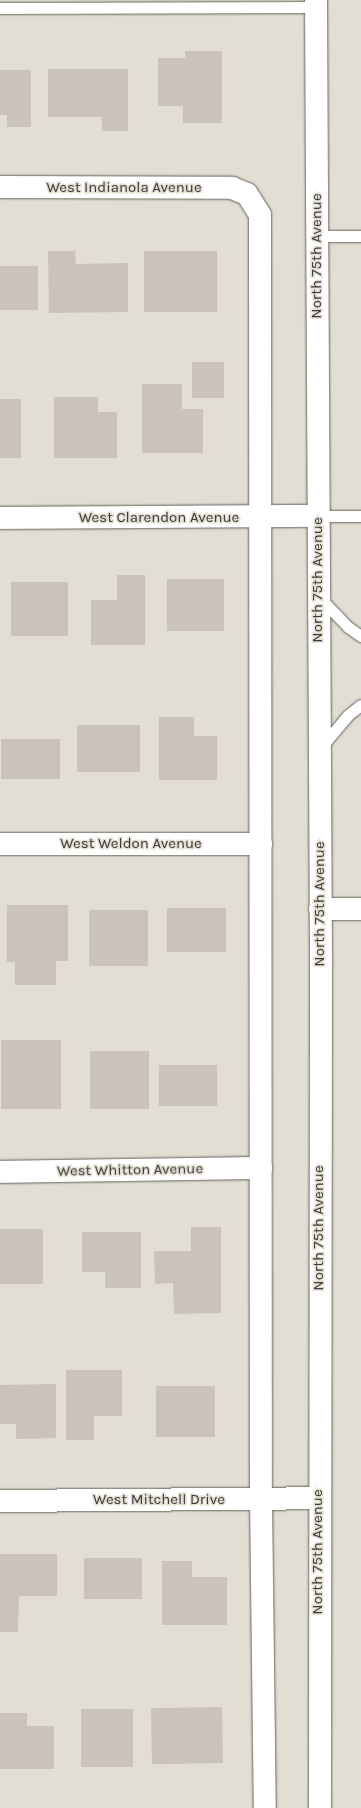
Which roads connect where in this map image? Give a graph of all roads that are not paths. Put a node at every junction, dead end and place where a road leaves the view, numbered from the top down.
1 (316, 4) edge
2 (0, 8) edge
3 (0, 188) edge
4 (317, 236) junction
5 (361, 236) edge
6 (317, 516) junction
7 (361, 516) edge
8 (260, 517) junction
9 (0, 518) edge
10 (318, 596) junction
11 (361, 636) edge
12 (361, 705) edge
13 (319, 750) junction
14 (0, 844) edge
15 (261, 844) junction
16 (320, 909) junction
17 (361, 909) edge
18 (261, 1168) junction
19 (0, 1172) edge
20 (318, 1498) junction
21 (261, 1500) junction
22 (0, 1501) edge
23 (265, 1808) edge
24 (320, 1808) edge

1 - 2 lane
1 - 4 street, North 75th Avenue
3 - 8 street, West Indianola Avenue
4 - 5 lane
4 - 6 street, North 75th Avenue
6 - 7 lane
6 - 8 street, West Clarendon Avenue
6 - 10 street, North 75th Avenue
8 - 9 street, West Clarendon Avenue
8 - 15 street
10 - 11 lane
10 - 13 street, North 75th Avenue
12 - 13 lane
13 - 16 street, North 75th Avenue
14 - 15 street, West Weldon Avenue
15 - 18 street
16 - 17 street
16 - 20 street, North 75th Avenue
18 - 19 street, West Whitton Avenue
18 - 21 street
20 - 21 street, West Mitchell Drive
20 - 24 street, North 75th Avenue
21 - 22 street, West Mitchell Drive
21 - 23 street

